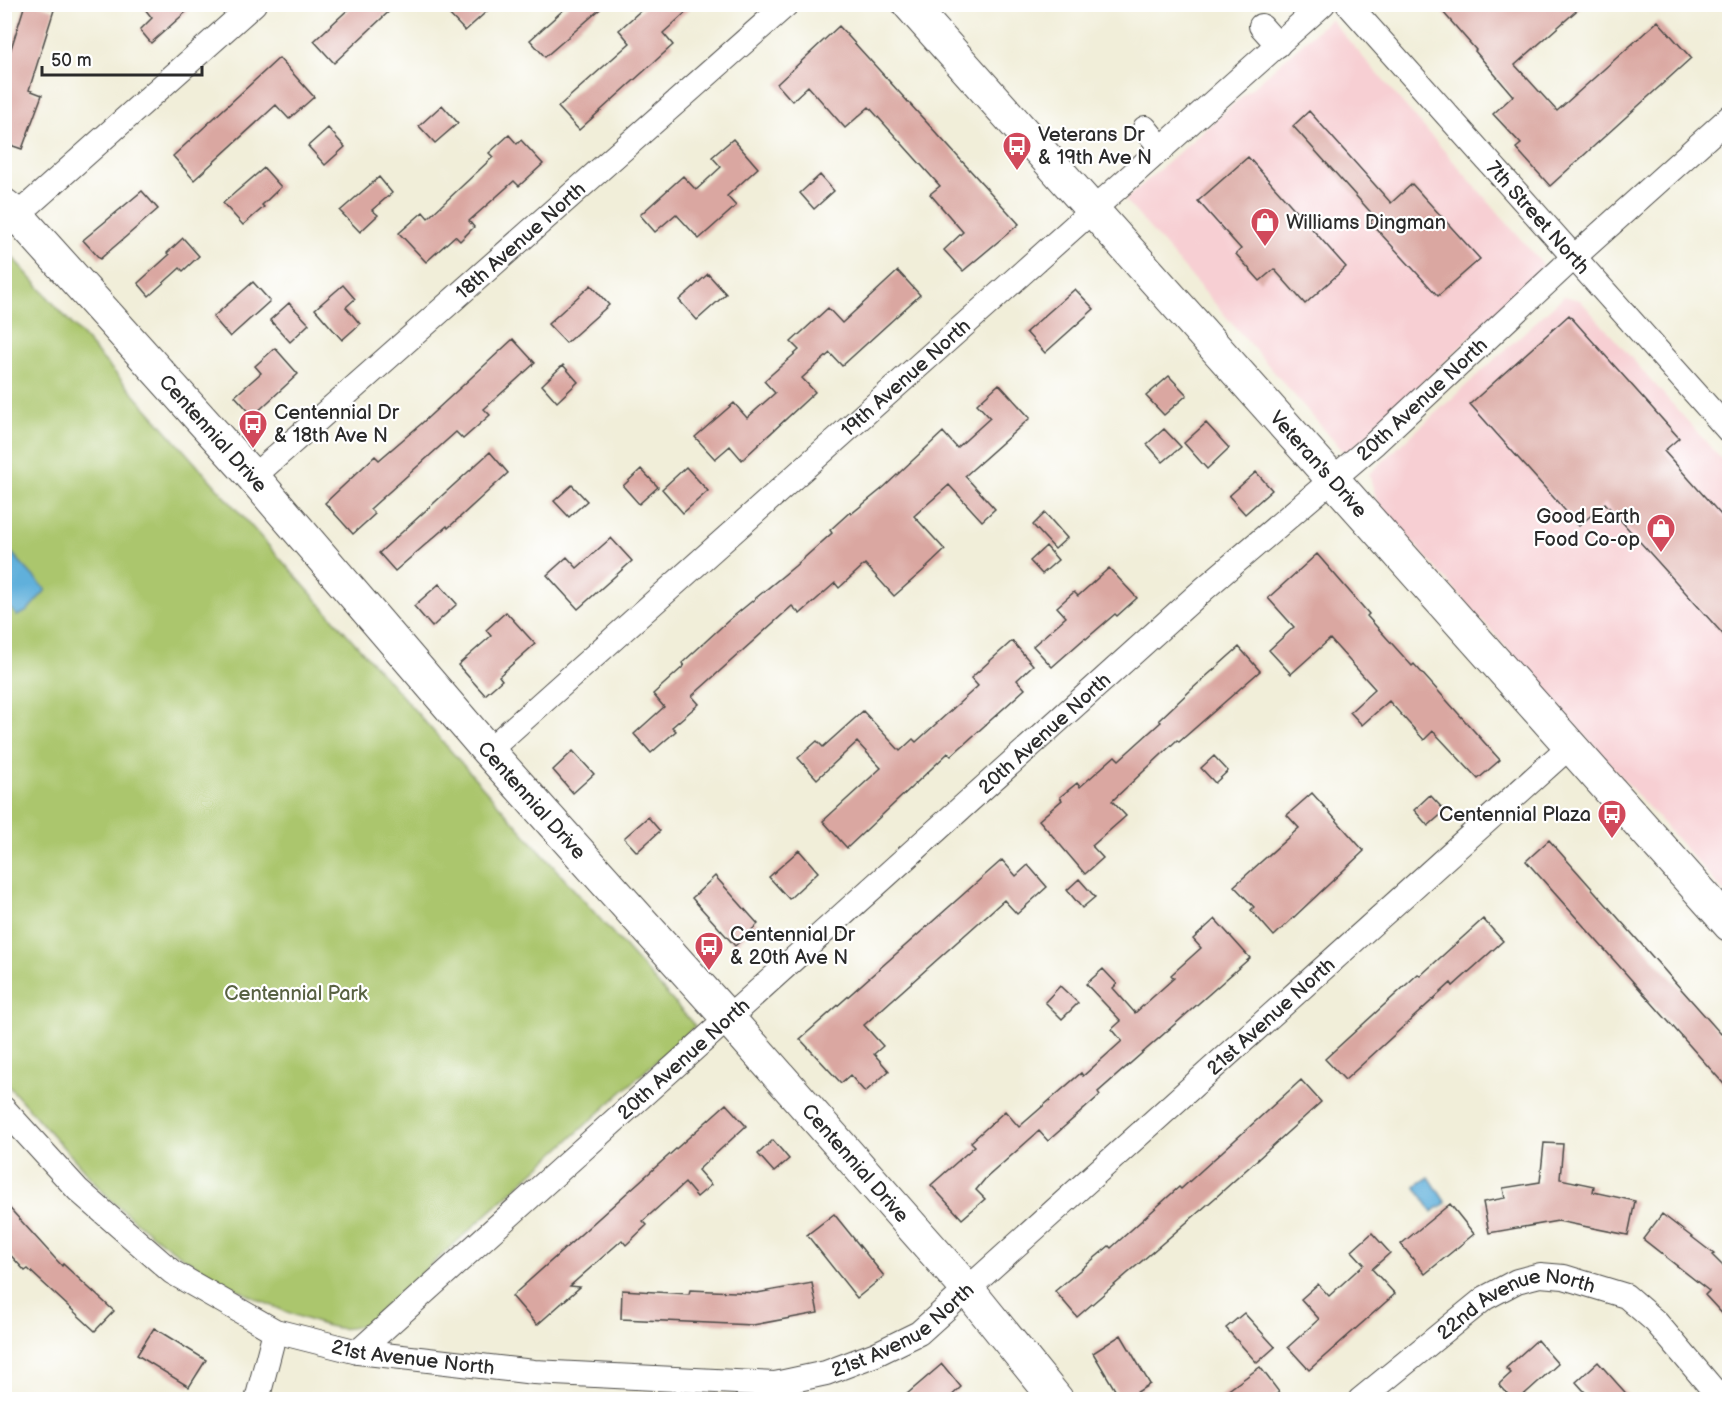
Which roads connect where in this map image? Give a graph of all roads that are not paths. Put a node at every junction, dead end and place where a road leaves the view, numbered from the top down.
1 (254, 4) edge
2 (786, 4) edge
3 (909, 4) edge
4 (1323, 4) edge
5 (1348, 4) edge
6 (1261, 26) dead end
7 (1278, 45) junction
8 (1730, 117) edge
9 (1145, 128) dead end
10 (1162, 148) junction
11 (1093, 211) junction
12 (9, 216) edge
13 (1573, 258) junction
14 (1730, 432) edge
15 (253, 477) junction
16 (1332, 481) junction
17 (1570, 746) junction
18 (488, 752) junction
19 (1730, 925) edge
20 (728, 1017) junction
21 (4, 1109) edge
22 (968, 1290) junction
23 (275, 1331) junction
24 (358, 1352) junction
25 (257, 1400) edge
26 (1057, 1400) edge
27 (1360, 1400) edge
28 (1722, 1400) edge

1 - 12 street
2 - 15 street, 18th Avenue North
3 - 11 street, Veteran's Drive
4 - 7 street, 19th Avenue North
5 - 13 street, 7th Street North
6 - 7 street
7 - 10 street, 19th Avenue North
8 - 13 street, 20th Avenue North
9 - 10 street
10 - 11 street, 19th Avenue North
11 - 16 street, Veteran's Drive
11 - 18 street, 19th Avenue North
12 - 15 street, Centennial Drive
13 - 14 street, 7th Street North
13 - 16 street, 20th Avenue North
15 - 18 street, Centennial Drive
16 - 17 street, Veteran's Drive
16 - 20 street, 20th Avenue North
17 - 19 street, Veteran's Drive
17 - 22 street, 21st Avenue North
18 - 20 street, Centennial Drive
20 - 22 street, Centennial Drive
20 - 24 street, 20th Avenue North
21 - 23 street, 21st Avenue North
22 - 24 street, 21st Avenue North
22 - 26 street, Centennial Drive
23 - 24 street, 21st Avenue North
23 - 25 street
27 - 28 street, 22nd Avenue North

